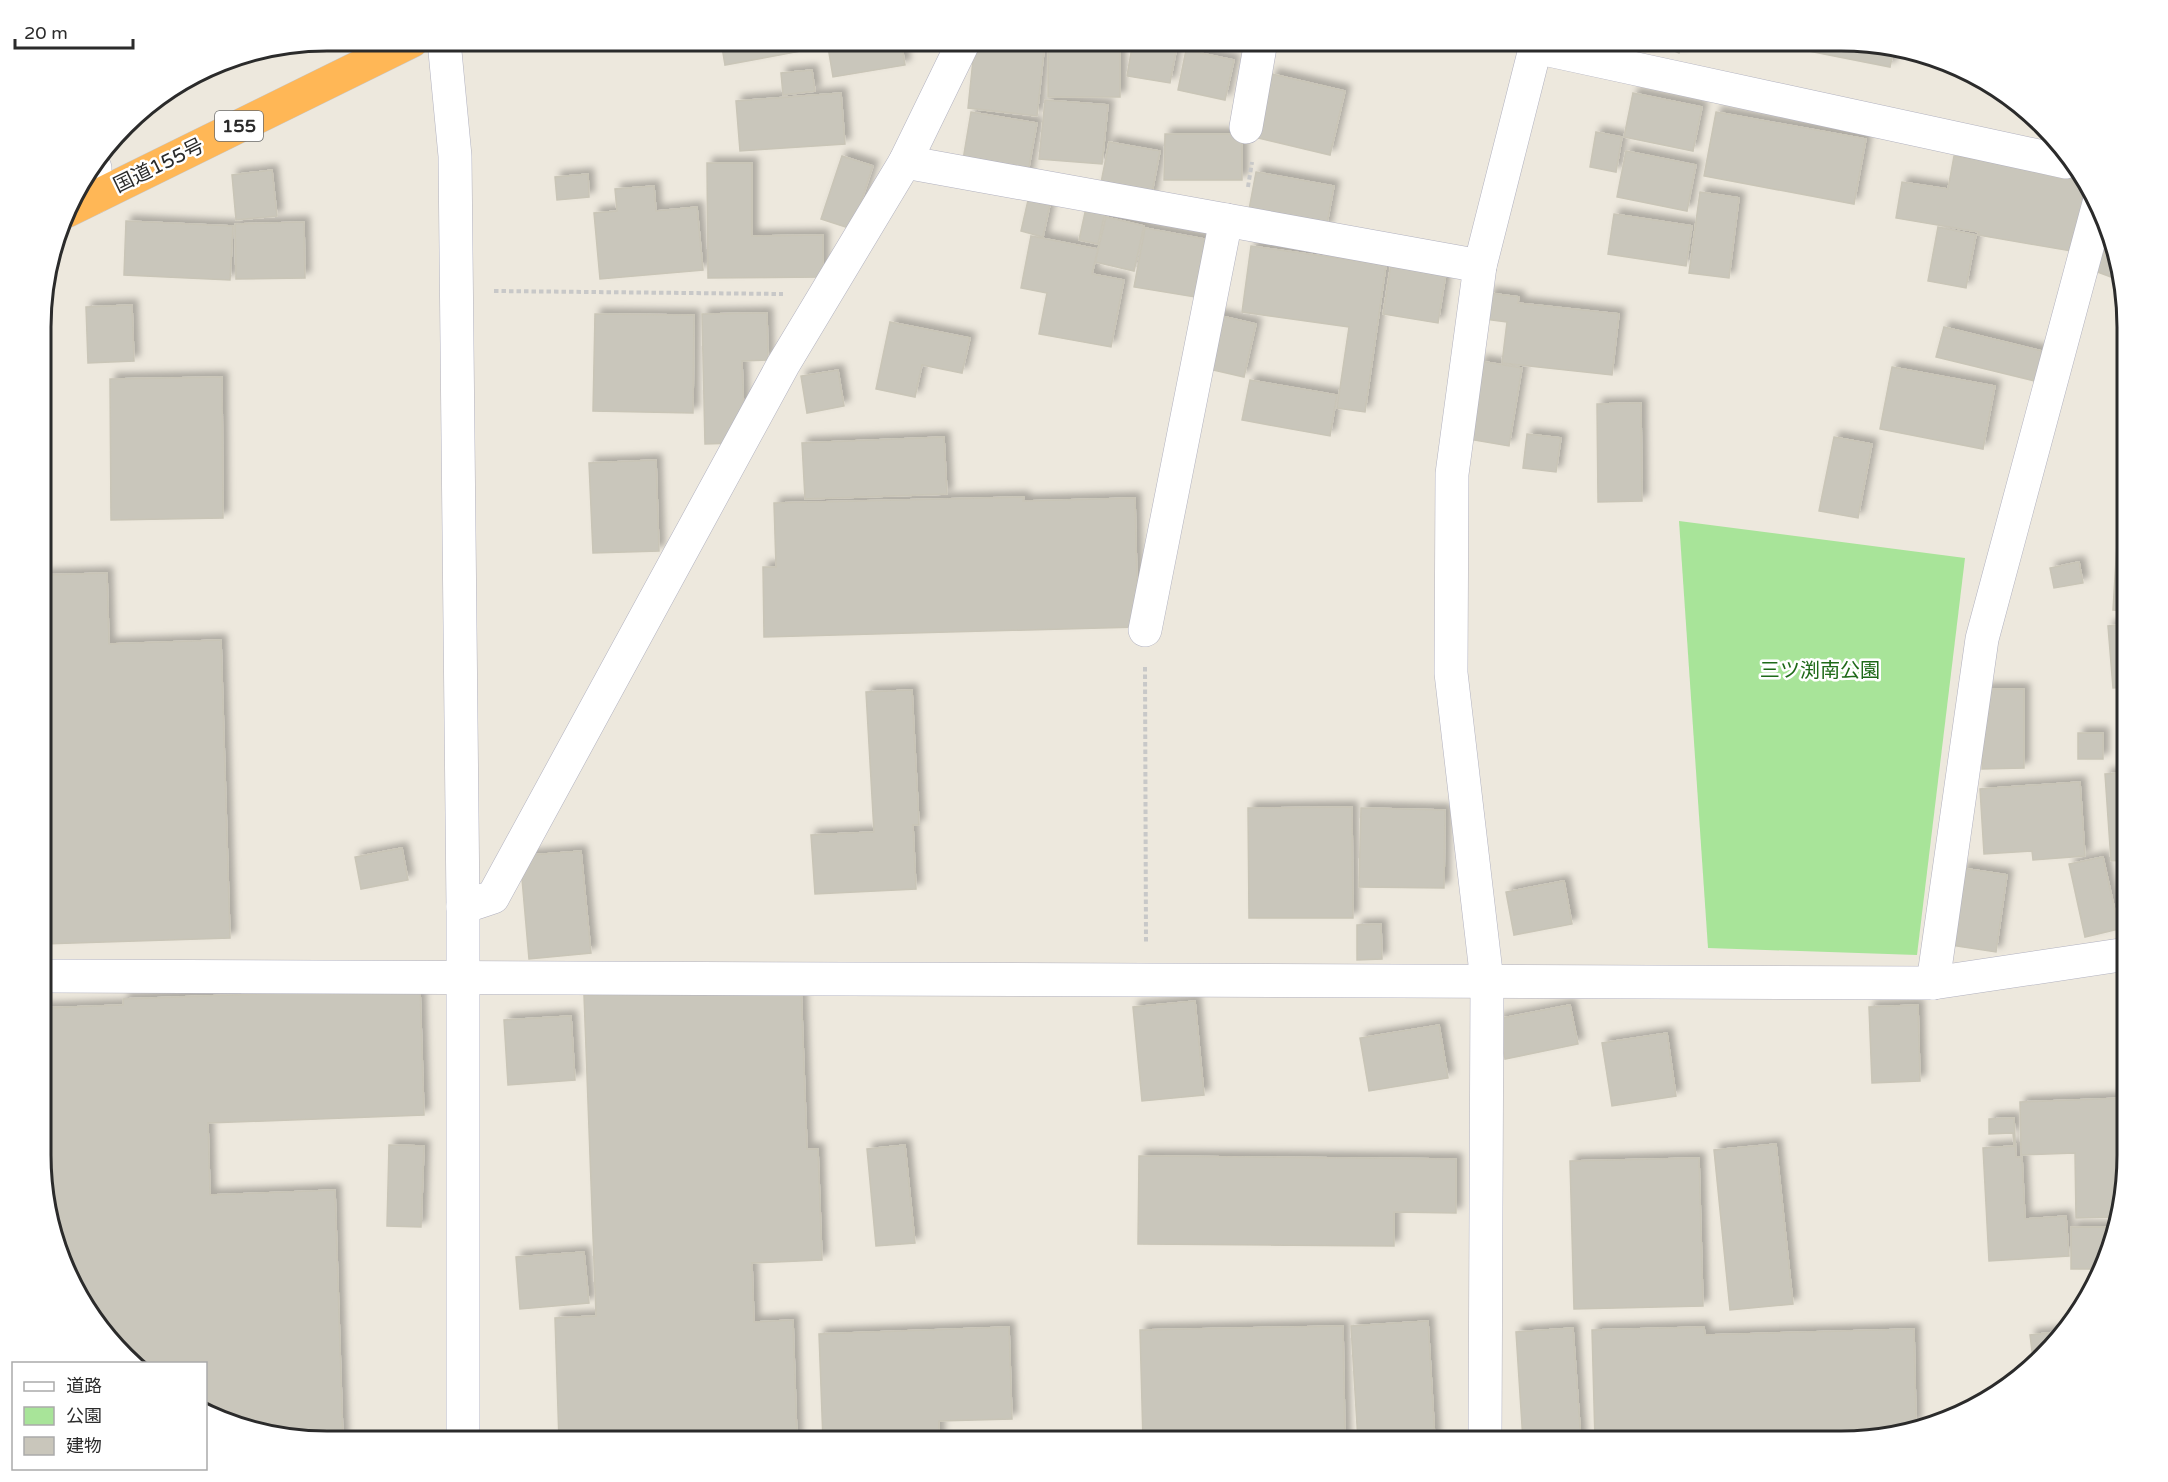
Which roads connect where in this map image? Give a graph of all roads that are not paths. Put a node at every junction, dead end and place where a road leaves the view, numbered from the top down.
1 (388, 51) edge
2 (445, 51) edge
3 (959, 51) edge
4 (1259, 51) edge
5 (1534, 51) edge
6 (1567, 51) edge
7 (1246, 127) road end
8 (2061, 161) edge
9 (905, 162) junction
10 (86, 192) edge
11 (2095, 218) edge
12 (1234, 221) junction
13 (1480, 266) junction
14 (1144, 630) road end
15 (464, 907) junction
16 (2117, 955) edge
17 (51, 976) edge
18 (464, 978) junction
19 (1487, 981) junction
20 (1933, 983) junction
21 (463, 1431) edge
22 (1485, 1431) edge

1 - 10 highway, 国道155号 / 155
2 - 15 street
3 - 9 street
4 - 7 street
5 - 13 street
6 - 8 street
9 - 12 street
9 - 15 street
11 - 20 street
12 - 13 street
12 - 14 street
13 - 19 street
15 - 18 street
16 - 20 street
17 - 18 street
18 - 19 street
18 - 21 street
19 - 20 street
19 - 22 street

